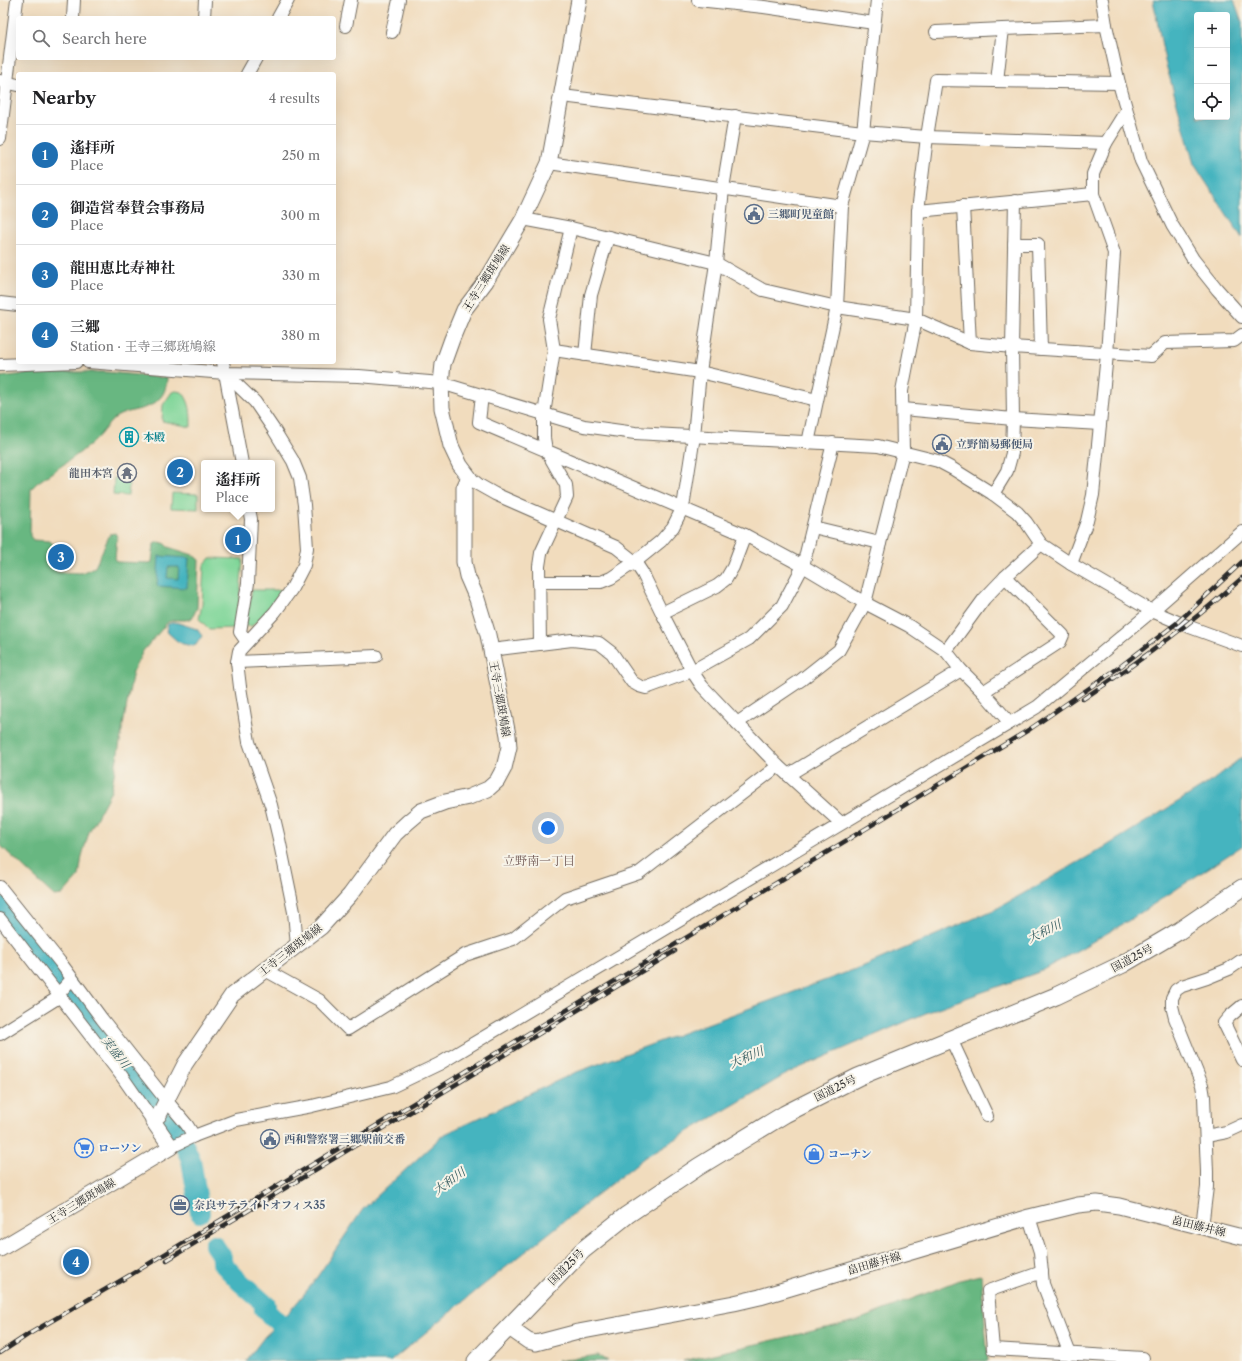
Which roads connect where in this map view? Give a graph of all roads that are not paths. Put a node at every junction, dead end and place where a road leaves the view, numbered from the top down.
1 (17, 0) edge
2 (74, 0) edge
3 (205, 0) edge
4 (288, 0) edge
5 (351, 0) edge
6 (399, 0) edge
7 (579, 0) edge
8 (698, 0) edge
9 (876, 0) edge
10 (1102, 0) edge
11 (764, 3) edge
12 (73, 16) edge
13 (204, 16) edge
14 (279, 16) edge
15 (874, 22) junction
16 (1106, 25) junction
17 (346, 26) dead end
18 (1003, 29) junction
19 (392, 32) dead end
20 (936, 32) dead end
21 (255, 60) edge
22 (248, 72) edge
23 (997, 81) junction
24 (8, 83) edge
25 (1119, 83) junction
26 (562, 96) junction
27 (1126, 111) junction
28 (735, 116) junction
29 (863, 132) junction
30 (927, 137) junction
31 (0, 139) edge
32 (1106, 143) junction
33 (549, 163) junction
34 (723, 188) junction
35 (1093, 194) junction
36 (1015, 202) junction
37 (842, 206) junction
38 (963, 206) junction
39 (918, 211) junction
40 (524, 219) junction
41 (571, 228) junction
42 (608, 237) junction
43 (1014, 244) junction
44 (716, 263) junction
45 (0, 303) edge
46 (16, 305) edge
47 (837, 307) junction
48 (1242, 317) edge
49 (916, 319) junction
50 (1242, 335) edge
51 (970, 343) junction
52 (1012, 347) junction
53 (1040, 349) junction
54 (554, 350) junction
55 (1107, 354) junction
56 (585, 355) junction
57 (25, 364) edge
58 (142, 364) edge
59 (0, 365) edge
60 (224, 367) edge
61 (700, 372) junction
62 (441, 383) junction
63 (482, 395) junction
64 (817, 400) junction
65 (903, 409) junction
66 (544, 414) junction
67 (1013, 419) junction
68 (1100, 424) junction
69 (694, 436) junction
70 (808, 443) junction
71 (832, 443) junction
72 (546, 450) junction
73 (903, 452) junction
74 (241, 460) edge
75 (469, 477) junction
76 (993, 494) junction
77 (683, 507) junction
78 (249, 512) edge
79 (557, 520) junction
80 (812, 526) junction
81 (1242, 532) edge
82 (745, 535) junction
83 (880, 543) junction
84 (1041, 544) junction
85 (635, 562) junction
86 (1071, 564) junction
87 (803, 566) junction
88 (1005, 577) junction
89 (539, 582) junction
90 (865, 603) junction
91 (1152, 611) junction
92 (662, 613) junction
93 (247, 642) junction
94 (540, 644) junction
95 (1242, 646) edge
96 (492, 650) junction
97 (946, 651) junction
98 (376, 656) dead end
99 (237, 662) junction
100 (961, 670) junction
101 (692, 671) junction
102 (983, 692) junction
103 (737, 723) junction
104 (1010, 723) junction
105 (778, 766) junction
106 (788, 775) junction
107 (841, 823) junction
108 (0, 887) edge
109 (1242, 888) edge
110 (0, 919) edge
111 (297, 946) junction
112 (1242, 960) edge
113 (265, 970) junction
114 (72, 979) junction
115 (60, 994) junction
116 (1242, 1006) edge
117 (0, 1034) edge
118 (951, 1039) junction
119 (1242, 1060) edge
120 (160, 1110) junction
121 (987, 1116) dead end
122 (1242, 1125) edge
123 (1227, 1132) junction
124 (1242, 1135) edge
125 (1206, 1136) junction
126 (192, 1137) junction
127 (173, 1146) junction
128 (1029, 1217) junction
129 (1202, 1227) junction
130 (1242, 1237) edge
131 (0, 1249) edge
132 (1042, 1272) junction
133 (508, 1327) junction
134 (1070, 1354) junction
135 (1143, 1358) dead end
136 (476, 1361) edge

1 - 24 street
2 - 12 street
3 - 13 street
4 - 14 street
5 - 17 street
6 - 19 street
7 - 26 main road, 王寺三郷斑鳩線
8 - 11 street
9 - 15 street
10 - 16 street
11 - 15 street
15 - 29 street
16 - 18 street
16 - 25 street
18 - 20 street
18 - 23 street
21 - 22 street
23 - 25 street
23 - 30 street
24 - 31 street
25 - 27 street
26 - 28 street
26 - 33 main road, 王寺三郷斑鳩線
27 - 32 street
27 - 48 street
28 - 29 street
28 - 34 street
29 - 30 street
29 - 37 street
30 - 32 street
30 - 39 street
32 - 35 street
33 - 34 street
33 - 40 main road, 王寺三郷斑鳩線
34 - 37 street
34 - 44 street
35 - 36 street
35 - 55 street
36 - 38 street
36 - 43 street
37 - 47 street
38 - 39 street
38 - 51 street
39 - 49 street
40 - 41 street
40 - 62 main road, 王寺三郷斑鳩線
41 - 42 street
41 - 54 street
42 - 44 street
42 - 56 street
43 - 52 street
43 - 53 street
44 - 47 street
44 - 61 street
45 - 46 street
47 - 49 street
47 - 64 street
49 - 51 street
49 - 65 street
50 - 55 street
51 - 52 street
52 - 53 street
52 - 67 street
53 - 55 street
54 - 56 street
54 - 66 street
55 - 68 street
56 - 61 street
57 - 59 street
58 - 60 street
60 - 62 street
60 - 74 street
60 - 93 street
61 - 64 street
61 - 69 street
62 - 63 street
62 - 75 main road, 王寺三郷斑鳩線
63 - 66 street
63 - 72 street
64 - 70 street
65 - 67 street
65 - 73 street
66 - 69 street
66 - 72 street
67 - 68 street
67 - 76 street
68 - 86 street
69 - 70 street
69 - 77 street
70 - 71 street
71 - 73 street
71 - 80 street
72 - 77 street
72 - 79 street
73 - 76 street
73 - 83 street
75 - 79 street
75 - 96 main road, 王寺三郷斑鳩線
76 - 84 street
77 - 82 street
77 - 85 street
78 - 93 street
79 - 85 street
79 - 89 street
80 - 83 street
80 - 87 street
81 - 91 street
82 - 87 street
82 - 92 street
83 - 90 street
84 - 86 street
84 - 88 street
85 - 89 street
85 - 92 street
86 - 91 street
87 - 90 street
87 - 101 street
88 - 97 street
88 - 102 street
89 - 94 street
90 - 97 street
90 - 103 street
91 - 95 street
91 - 104 street
92 - 101 street
93 - 99 street
94 - 96 street
94 - 101 street
96 - 111 main road, 王寺三郷斑鳩線
97 - 100 street
98 - 99 street
99 - 111 street
100 - 102 street
100 - 106 street
101 - 103 street
102 - 104 street
103 - 105 street
104 - 107 street
105 - 106 street
105 - 113 street
106 - 107 street
107 - 126 street
108 - 114 street
109 - 118 highway, 国道25号
110 - 115 street
111 - 113 main road, 王寺三郷斑鳩線
112 - 125 street
113 - 120 main road, 王寺三郷斑鳩線
114 - 115 street
114 - 120 street
115 - 117 street
115 - 120 street
116 - 119 street
118 - 121 street
118 - 133 highway, 国道25号
120 - 126 street
120 - 127 main road
122 - 123 street
123 - 124 street
123 - 125 street
125 - 129 street
126 - 127 street
127 - 131 main road, 王寺三郷斑鳩線
128 - 129 main road, 畠田藤井線
128 - 132 street
128 - 133 main road, 畠田藤井線
129 - 130 main road, 畠田藤井線
132 - 134 street
132 - 134 street
133 - 136 highway, 国道25号
134 - 135 street

